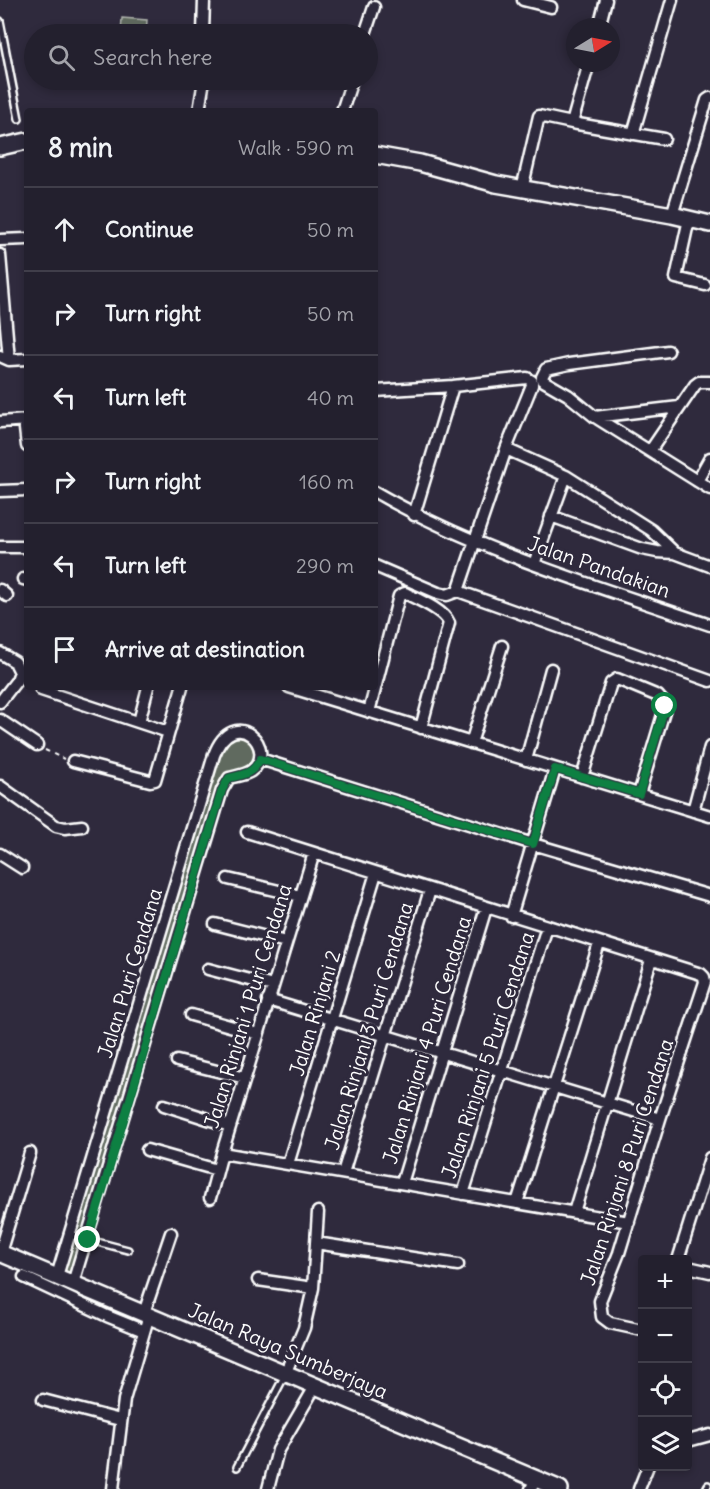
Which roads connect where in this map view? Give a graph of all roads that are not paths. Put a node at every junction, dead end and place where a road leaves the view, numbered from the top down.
1 (204, 0) edge
2 (523, 0) edge
3 (606, 0) edge
4 (672, 0) edge
5 (374, 7) dead end
6 (551, 7) dead end
7 (601, 18) edge
8 (0, 21) edge
9 (203, 24) edge
10 (368, 24) edge
11 (586, 72) edge
12 (200, 90) edge
13 (201, 90) edge
14 (349, 90) edge
15 (200, 93) junction
16 (710, 98) edge
17 (199, 108) edge
18 (343, 108) edge
19 (19, 119) dead end
20 (572, 123) junction
21 (633, 134) junction
22 (664, 139) dead end
23 (24, 142) edge
24 (0, 147) edge
25 (378, 156) edge
26 (522, 189) junction
27 (672, 215) junction
28 (689, 219) junction
29 (710, 224) edge
30 (24, 239) edge
31 (0, 240) edge
32 (0, 255) edge
33 (705, 285) dead end
34 (668, 351) dead end
35 (5, 358) edge
36 (24, 359) edge
37 (710, 382) edge
38 (453, 386) junction
39 (378, 391) edge
40 (679, 407) junction
41 (595, 417) junction
42 (24, 420) edge
43 (0, 422) edge
44 (506, 449) junction
45 (650, 452) junction
46 (710, 458) edge
47 (566, 476) junction
48 (697, 481) junction
49 (710, 489) edge
50 (24, 490) edge
51 (0, 491) edge
52 (378, 494) edge
53 (414, 515) junction
54 (551, 516) junction
55 (476, 541) junction
56 (0, 547) edge
57 (24, 548) edge
58 (675, 553) junction
59 (534, 564) junction
60 (710, 566) edge
61 (378, 567) edge
62 (458, 591) junction
63 (710, 625) edge
64 (502, 646) dead end
65 (4, 655) edge
66 (551, 669) dead end
67 (378, 678) edge
68 (710, 681) edge
69 (41, 690) dead end
70 (147, 690) edge
71 (181, 690) edge
72 (375, 690) edge
73 (319, 692) edge
74 (0, 702) edge
75 (369, 712) junction
76 (0, 720) edge
77 (139, 722) junction
78 (421, 728) junction
79 (168, 732) junction
80 (471, 743) junction
81 (37, 745) road end
82 (710, 747) edge
83 (260, 759) junction
84 (526, 760) junction
85 (73, 761) road end
86 (555, 769) junction
87 (582, 777) junction
88 (0, 786) edge
89 (639, 794) junction
90 (693, 811) junction
91 (710, 816) edge
92 (82, 826) dead end
93 (248, 832) dead end
94 (533, 844) junction
95 (314, 853) junction
96 (0, 854) edge
97 (22, 868) dead end
98 (376, 873) junction
99 (228, 879) dead end
100 (430, 890) junction
101 (300, 896) junction
102 (710, 896) edge
103 (486, 908) junction
104 (511, 916) junction
105 (214, 924) dead end
106 (547, 927) junction
107 (286, 942) junction
108 (599, 944) junction
109 (651, 960) junction
110 (208, 969) dead end
111 (273, 986) junction
112 (268, 1000) junction
113 (190, 1015) dead end
114 (332, 1019) junction
115 (131, 1032) junction
116 (258, 1034) junction
117 (385, 1036) junction
118 (148, 1037) junction
119 (443, 1053) junction
120 (177, 1061) dead end
121 (502, 1071) junction
122 (244, 1078) junction
123 (555, 1087) junction
124 (608, 1103) junction
125 (164, 1105) dead end
126 (660, 1119) junction
127 (230, 1126) junction
128 (147, 1150) dead end
129 (30, 1153) dead end
130 (222, 1153) junction
131 (710, 1158) edge
132 (90, 1161) junction
133 (288, 1164) junction
134 (109, 1167) junction
135 (217, 1170) junction
136 (343, 1173) junction
137 (402, 1184) junction
138 (463, 1194) junction
139 (210, 1198) dead end
140 (517, 1203) junction
141 (318, 1212) dead end
142 (574, 1212) junction
143 (629, 1222) junction
144 (171, 1233) dead end
145 (70, 1235) junction
146 (88, 1240) junction
147 (316, 1243) junction
148 (128, 1250) dead end
149 (0, 1253) edge
150 (680, 1255) edge
151 (458, 1265) dead end
152 (692, 1268) edge
153 (710, 1272) edge
154 (57, 1276) junction
155 (24, 1277) dead end
156 (258, 1280) dead end
157 (73, 1283) junction
158 (312, 1288) junction
159 (147, 1314) junction
160 (638, 1329) edge
161 (144, 1331) junction
162 (285, 1374) junction
163 (316, 1385) junction
164 (43, 1400) dead end
165 (120, 1420) junction
166 (710, 1435) edge
167 (692, 1440) edge
168 (237, 1467) dead end
169 (646, 1471) edge
170 (533, 1484) edge
171 (113, 1489) edge
172 (268, 1489) edge
173 (560, 1489) edge
174 (639, 1489) edge

1 - 9 street
2 - 6 street
3 - 7 street
4 - 21 street
5 - 10 street
8 - 19 lane
11 - 20 street
12 - 15 street
13 - 15 street
14 - 18 street
15 - 17 street
16 - 27 street
20 - 21 street
20 - 26 street
21 - 22 street
23 - 24 street
25 - 26 street
26 - 27 street
27 - 28 street
28 - 29 street
28 - 33 street
30 - 31 street
32 - 35 street
34 - 41 street
35 - 36 street
37 - 40 street
38 - 39 street
38 - 44 street
38 - 53 street
40 - 41 street
40 - 45 street
41 - 45 street
42 - 43 street
44 - 47 street
44 - 55 street
45 - 48 street
46 - 48 street
47 - 54 street
47 - 58 street
48 - 49 street
50 - 51 street
52 - 53 street, Jalan Pandakian
53 - 55 street, Jalan Pandakian
54 - 58 street
54 - 59 street
55 - 59 street, Jalan Pandakian
55 - 62 street
56 - 57 street
58 - 60 street
59 - 63 street, Jalan Pandakian
61 - 62 street
62 - 68 street
64 - 80 street
65 - 74 street
66 - 84 street
67 - 78 street
69 - 77 street
70 - 77 street
71 - 79 street
72 - 75 street
73 - 75 street
75 - 78 street
76 - 81 street
77 - 79 street
78 - 80 street
79 - 85 street
80 - 84 street
82 - 90 street
83 - 94 street
83 - 115 street, Jalan Puri Cendana
83 - 118 street, Jalan Puri Cendana
84 - 86 street
86 - 87 street
86 - 94 street
87 - 89 street
87 - 89 street
88 - 92 street
89 - 90 street
90 - 91 street
93 - 95 street
94 - 102 street
94 - 104 street
95 - 98 street
95 - 101 street, Jalan Rinjani 1 Puri Cendana
96 - 97 street
98 - 100 street
98 - 114 street, Jalan Rinjani 2
99 - 101 street
100 - 103 street
100 - 117 street, Jalan Rinjani 3 Puri Cendana
101 - 107 street, Jalan Rinjani 1 Puri Cendana
103 - 104 street
103 - 119 street, Jalan Rinjani 4 Puri Cendana
104 - 106 street
105 - 107 street
106 - 108 street
106 - 121 street, Jalan Rinjani 5 Puri Cendana
107 - 111 street, Jalan Rinjani 1 Puri Cendana
108 - 109 street
108 - 123 street
109 - 124 street
109 - 126 street, Jalan Rinjani 8 Puri Cendana
110 - 111 street
111 - 112 street, Jalan Rinjani 1 Puri Cendana
112 - 114 street
112 - 116 street, Jalan Rinjani 1 Puri Cendana
113 - 116 street
114 - 117 street
114 - 133 street, Jalan Rinjani 2
115 - 118 street
115 - 132 street, Jalan Puri Cendana
116 - 122 street, Jalan Rinjani 1 Puri Cendana
117 - 119 street
117 - 136 street, Jalan Rinjani 3 Puri Cendana
118 - 134 street, Jalan Puri Cendana
119 - 121 street
119 - 137 street, Jalan Rinjani 4 Puri Cendana
120 - 122 street
121 - 123 street
121 - 138 street, Jalan Rinjani 5 Puri Cendana
122 - 127 street, Jalan Rinjani 1 Puri Cendana
123 - 124 street
123 - 140 street
124 - 126 street
124 - 142 street
125 - 127 street
126 - 143 street, Jalan Rinjani 8 Puri Cendana
127 - 130 street, Jalan Rinjani 1 Puri Cendana
128 - 135 street
129 - 149 street
130 - 133 street
130 - 135 street, Jalan Rinjani 1 Puri Cendana
131 - 150 street
132 - 134 street
132 - 145 street, Jalan Puri Cendana
133 - 136 street
134 - 146 street, Jalan Puri Cendana
135 - 139 street, Jalan Rinjani 1 Puri Cendana
136 - 137 street
137 - 138 street
138 - 140 street
140 - 142 street
141 - 147 street
142 - 143 street
143 - 160 street, Jalan Rinjani 8 Puri Cendana
144 - 159 street
145 - 146 lane
145 - 154 street, Jalan Puri Cendana
146 - 148 lane
146 - 157 street, Jalan Puri Cendana
147 - 151 street
147 - 158 street
149 - 154 street, Jalan Raya Sumberjaya
152 - 153 street
154 - 157 street, Jalan Raya Sumberjaya
155 - 161 street
156 - 158 street
157 - 159 street, Jalan Raya Sumberjaya
158 - 162 street
159 - 161 street
159 - 162 street, Jalan Raya Sumberjaya
161 - 165 street
162 - 163 street, Jalan Raya Sumberjaya
162 - 168 lane
163 - 170 street, Jalan Raya Sumberjaya
163 - 172 street
164 - 165 street
165 - 171 street
166 - 167 street
169 - 174 street
170 - 173 street, Jalan Raya Sumberjaya

